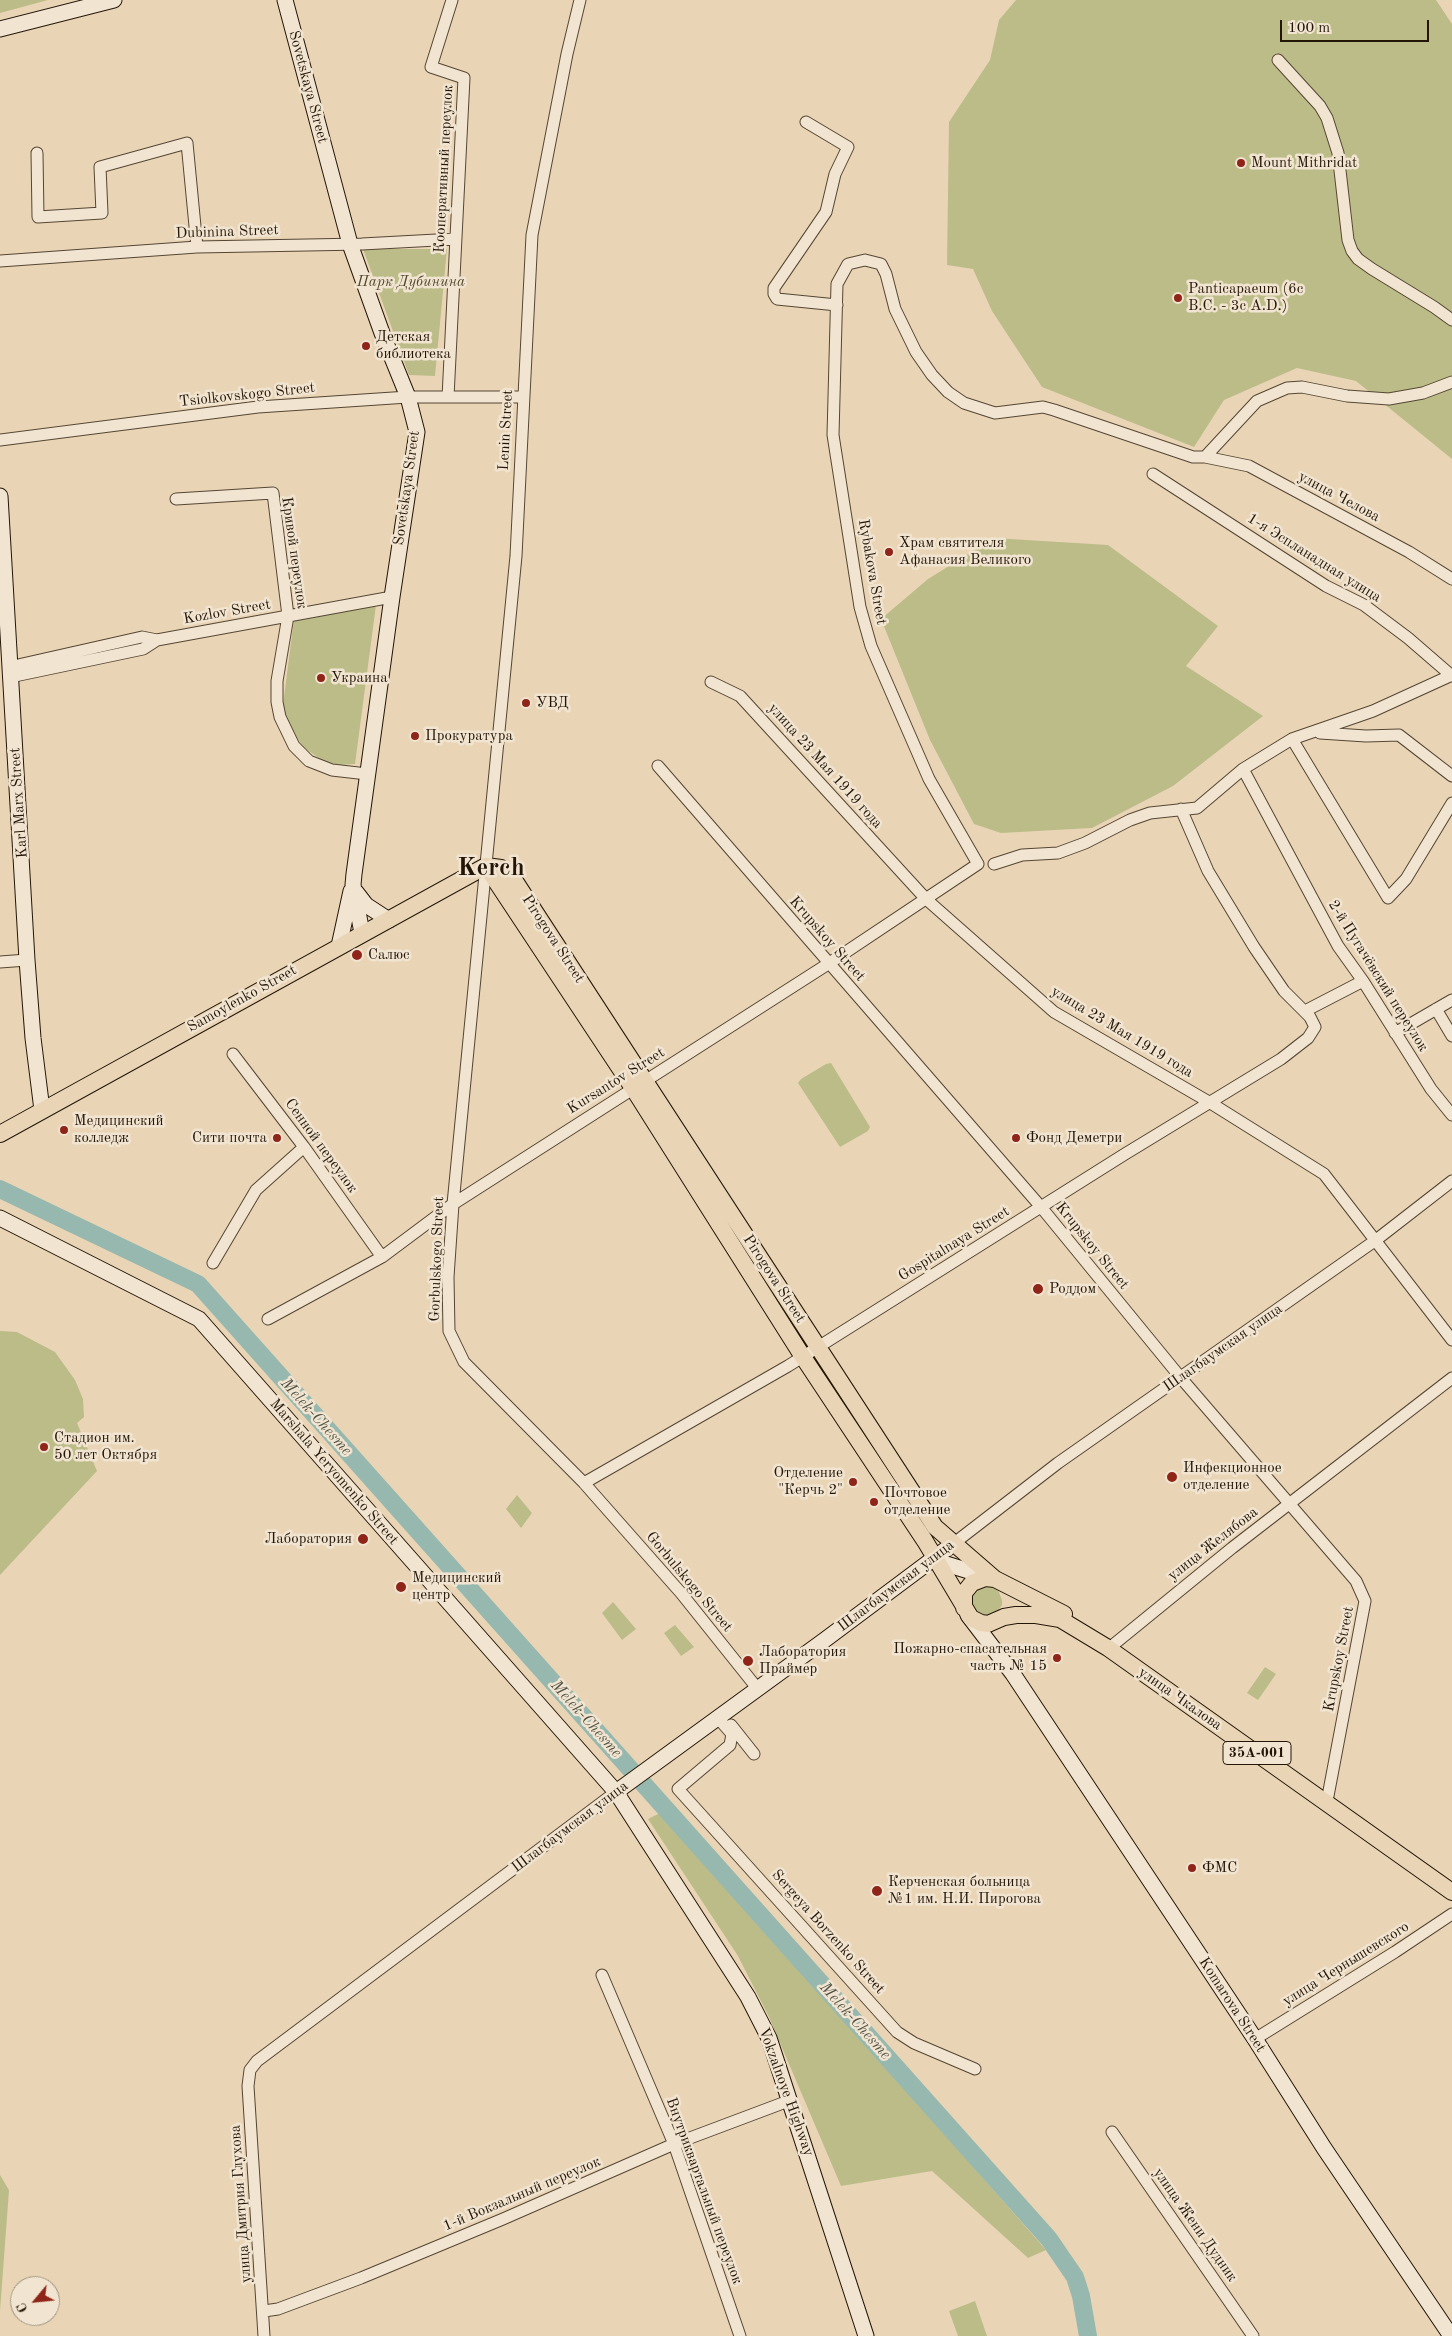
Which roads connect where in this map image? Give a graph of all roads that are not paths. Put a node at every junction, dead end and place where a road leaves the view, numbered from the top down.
1 (114, 0) edge
2 (285, 0) edge
3 (452, 0) edge
4 (580, 0) edge
5 (0, 29) edge
6 (1278, 60) dead end
7 (806, 122) dead end
8 (37, 153) dead end
9 (455, 239) junction
10 (350, 244) junction
11 (197, 247) junction
12 (0, 261) edge
13 (881, 264) joint
14 (837, 305) junction
15 (1452, 320) edge
16 (1452, 382) edge
17 (408, 397) junction
18 (448, 397) junction
19 (523, 398) junction
20 (0, 440) edge
21 (1205, 456) junction
22 (1153, 474) dead end
23 (0, 496) edge
24 (176, 499) dead end
25 (1452, 579) edge
26 (392, 596) junction
27 (288, 616) junction
28 (7, 672) edge
29 (1452, 675) edge
30 (711, 682) dead end
31 (1316, 733) junction
32 (1292, 739) junction
33 (658, 766) dead end
34 (1243, 769) junction
35 (367, 774) junction
36 (1452, 776) edge
37 (1452, 802) edge
38 (1180, 809) junction
39 (978, 864) joint
40 (994, 864) dead end
41 (486, 866) junction
42 (353, 885) junction
43 (926, 899) junction
44 (389, 920) junction
45 (362, 933) junction
46 (339, 946) junction
47 (27, 960) junction
48 (0, 962) edge
49 (828, 964) junction
50 (1363, 981) junction
51 (1452, 1000) edge
52 (1436, 1009) junction
53 (1304, 1011) junction
54 (1395, 1033) junction
55 (1452, 1036) edge
56 (233, 1054) dead end
57 (640, 1084) junction
58 (1209, 1102) junction
59 (42, 1110) junction
60 (1452, 1115) edge
61 (0, 1134) edge
62 (304, 1147) junction
63 (1452, 1181) edge
64 (453, 1204) junction
65 (1041, 1207) junction
66 (0, 1218) edge
67 (1376, 1240) junction
68 (382, 1257) junction
69 (213, 1263) dead end
70 (268, 1319) dead end
71 (1452, 1340) edge
72 (818, 1348) junction
73 (803, 1357) junction
74 (1181, 1378) junction
75 (1452, 1378) edge
76 (584, 1483) junction
77 (1290, 1502) junction
78 (953, 1544) junction
79 (935, 1557) junction
80 (997, 1580) junction
81 (966, 1611) junction
82 (1062, 1616) junction
83 (1002, 1618) junction
84 (1110, 1646) junction
85 (1013, 1674) junction
86 (757, 1688) junction
87 (719, 1716) junction
88 (734, 1732) junction
89 (754, 1754) dead end
90 (620, 1789) junction
91 (1327, 1799) junction
92 (1452, 1885) edge
93 (1452, 1892) edge
94 (1452, 1914) edge
95 (602, 1975) dead end
96 (1255, 2039) junction
97 (975, 2069) dead end
98 (250, 2070) joint
99 (791, 2100) junction
100 (1112, 2132) dead end
101 (674, 2144) junction
102 (264, 2311) junction
103 (264, 2336) edge
104 (740, 2336) edge
105 (866, 2336) edge
106 (1253, 2336) edge
107 (1451, 2336) edge

1 - 5 main road
2 - 10 main road, Sovetskaya Street
3 - 9 street, Кооперативный переулок
4 - 19 street, Lenin Street
6 - 15 street
7 - 14 street
8 - 11 street
9 - 10 street, Dubinina Street
9 - 18 street, Кооперативный переулок
10 - 11 street, Dubinina Street
10 - 17 main road, Sovetskaya Street
11 - 12 street, Dubinina Street
13 - 14 street, Rybakova Street
13 - 21 street, улица Челова
14 - 39 street, Rybakova Street
16 - 21 street
17 - 18 street, Tsiolkovskogo Street
17 - 20 street, Tsiolkovskogo Street
17 - 26 main road, Sovetskaya Street
18 - 19 street, Tsiolkovskogo Street
19 - 41 street, Lenin Street
21 - 25 street, улица Челова
22 - 29 street, 1-я Эспланадная улица
23 - 28 main road, Karl Marx Street
24 - 27 street, Кривой переулок
26 - 27 street, Kozlov Street
26 - 35 main road, Sovetskaya Street
27 - 28 street, Kozlov Street
27 - 35 street, Кривой переулок
28 - 47 main road, Karl Marx Street
29 - 31 street
30 - 43 street, улица 23 Мая 1919 года
31 - 32 street
31 - 36 street
32 - 34 street
32 - 37 street
33 - 49 street, Krupskoy Street
34 - 38 street
34 - 50 street, 2-й Пугачёвский переулок
35 - 42 main road, Sovetskaya Street
38 - 40 street
38 - 53 street
39 - 43 street, Kursantov Street
41 - 44 main road, Samoylenko Street
41 - 57 main road, Pirogova Street
41 - 64 street, Gorbulskogo Street
42 - 44 main road
42 - 45 main road, Sovetskaya Street
42 - 46 main road
43 - 49 street, Kursantov Street
43 - 58 street, улица 23 Мая 1919 года
44 - 45 main road, Samoylenko Street
45 - 46 main road, Samoylenko Street
46 - 59 main road, Samoylenko Street
47 - 48 street
47 - 59 main road, Karl Marx Street
49 - 57 street, Kursantov Street
49 - 65 street, Krupskoy Street
50 - 53 street
50 - 54 street, 2-й Пугачёвский переулок
51 - 52 street
52 - 54 street
52 - 55 street
53 - 58 street, Gospitalnaya Street
54 - 60 street, 2-й Пугачёвский переулок
56 - 62 street, Сенной переулок
57 - 64 street, Kursantov Street
57 - 72 main road, Pirogova Street
57 - 73 main road, Pirogova Street
58 - 65 street, Gospitalnaya Street
58 - 67 street, улица 23 Мая 1919 года
59 - 61 main road, Samoylenko Street
62 - 68 street, Сенной переулок
62 - 69 street
63 - 67 street, Шлагбаумская улица
64 - 68 street, Kursantov Street
64 - 76 street, Gorbulskogo Street
65 - 72 street, Gospitalnaya Street
65 - 74 street, Krupskoy Street
66 - 90 main road, Marshala Yeryomenko Street
67 - 71 street, улица 23 Мая 1919 года
67 - 74 street, Шлагбаумская улица
68 - 70 street, Kursantov Street
72 - 73 street, Gospitalnaya Street
72 - 78 main road, Pirogova Street
73 - 76 street, Gospitalnaya Street
73 - 79 main road, Pirogova Street
74 - 77 street, Krupskoy Street
74 - 78 street, Шлагбаумская улица
75 - 77 street, улица Желябова
76 - 86 street, Gorbulskogo Street
77 - 84 street, улица Желябова
77 - 91 street, Krupskoy Street
78 - 79 main road, Шлагбаумская улица
78 - 80 main road, Pirogova Street
79 - 80 main road
79 - 81 main road, Komarova Street
79 - 86 main road, Шлагбаумская улица
80 - 81 main road
80 - 82 main road, улица Чкалова
80 - 83 main road
81 - 83 main road, улица Чкалова
81 - 85 main road, Komarova Street
82 - 83 main road, улица Чкалова
82 - 84 main road, улица Чкалова / 35А-001
83 - 85 main road, Komarova Street
84 - 91 main road, улица Чкалова / 35А-001
85 - 96 main road, Komarova Street
86 - 87 main road, Шлагбаумская улица
87 - 88 street
87 - 90 main road, Шлагбаумская улица
88 - 89 street
88 - 97 street, Sergeya Borzenko Street
90 - 98 street, Шлагбаумская улица
90 - 99 main road, Vokzalnoye Highway
91 - 92 main road, улица Чкалова / 35А-001
91 - 93 main road, улица Чкалова / 35А-001
94 - 96 street, улица Чернышевского
95 - 101 street, Внутриквартальный переулок
96 - 107 main road, Komarova Street
98 - 102 street, улица Дмитрия Глухова
99 - 101 street, 1-й Вокзальный переулок
99 - 105 main road, Vokzalnoye Highway
100 - 106 street, улица Жени Дудник
101 - 102 street, 1-й Вокзальный переулок
101 - 104 street, Внутриквартальный переулок
102 - 103 street, улица Дмитрия Глухова

